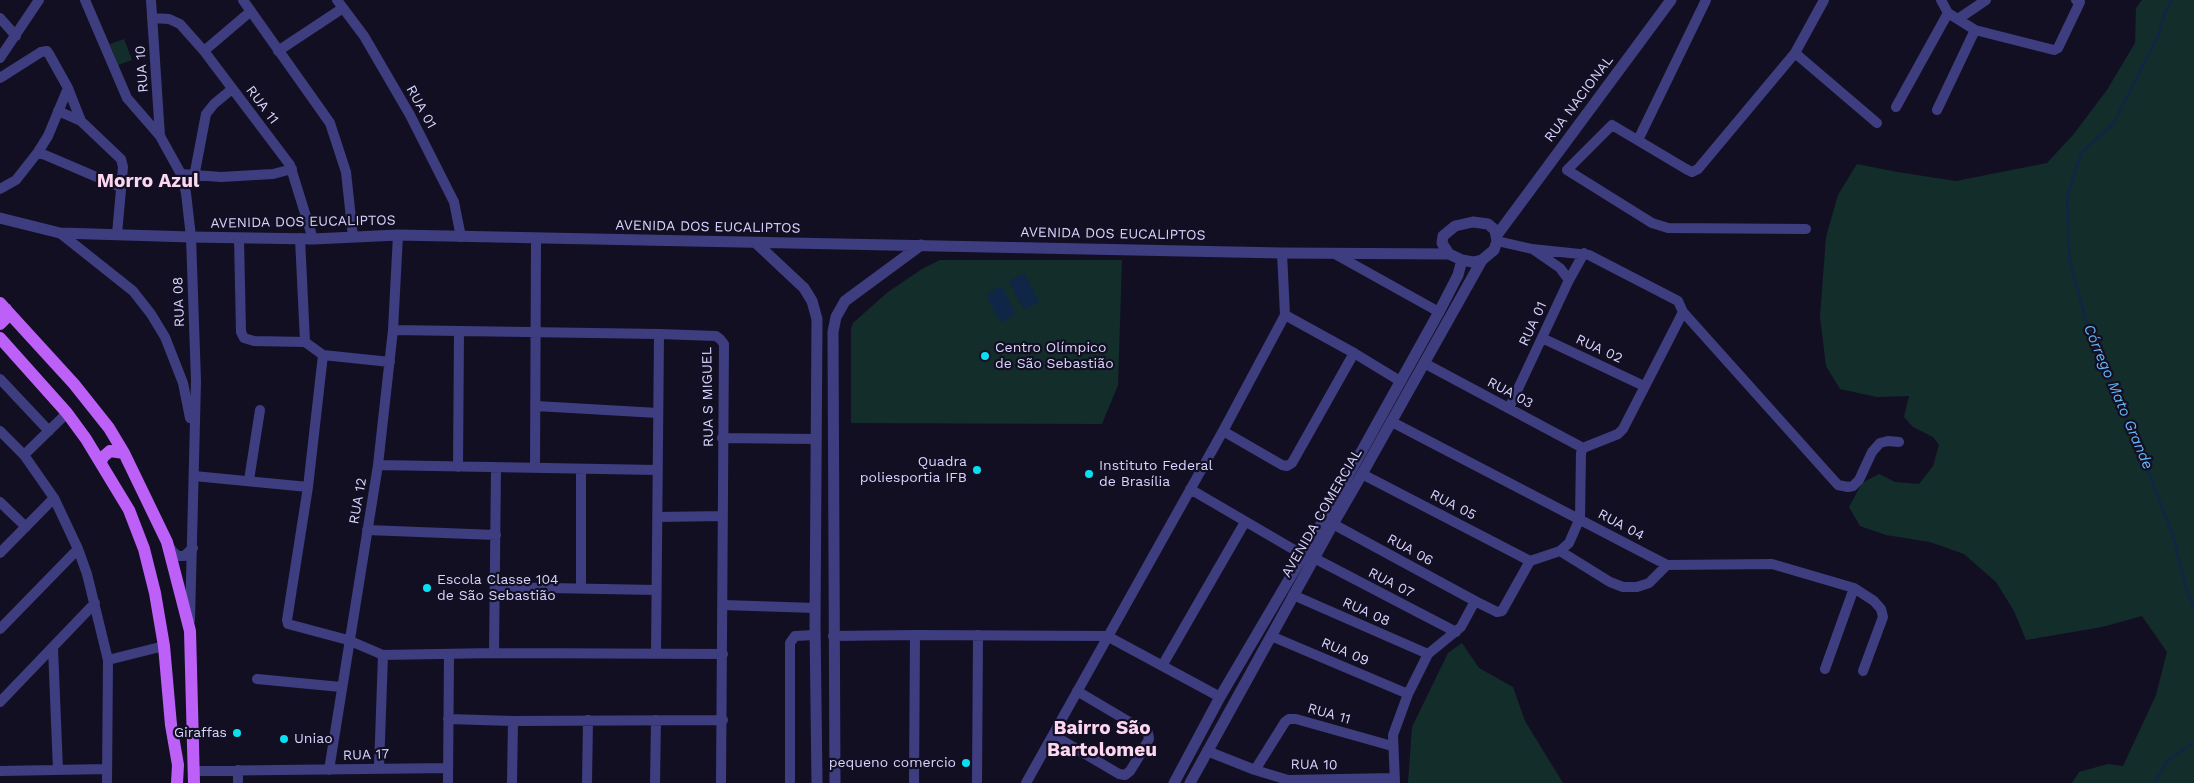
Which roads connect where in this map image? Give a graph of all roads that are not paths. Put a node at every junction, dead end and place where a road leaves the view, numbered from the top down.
1 (39, 0) edge
2 (85, 0) edge
3 (150, 0) edge
4 (243, 0) edge
5 (1672, 0) edge
6 (1706, 0) edge
7 (1824, 0) edge
8 (1941, 0) edge
9 (1986, 0) edge
10 (2076, 0) edge
11 (340, 4) edge
12 (251, 11) junction
13 (1948, 13) junction
14 (0, 18) edge
15 (152, 18) junction
16 (1958, 19) junction
17 (1975, 30) junction
18 (16, 36) junction
19 (204, 51) junction
20 (278, 51) junction
21 (1795, 53) junction
22 (0, 58) edge
23 (0, 78) edge
24 (68, 88) junction
25 (232, 89) junction
26 (1896, 107) dead end
27 (1937, 110) dead end
28 (58, 111) junction
29 (81, 121) junction
30 (1876, 123) dead end
31 (160, 136) junction
32 (1638, 140) junction
33 (38, 152) junction
34 (292, 169) junction
35 (182, 174) junction
36 (194, 177) junction
37 (120, 187) junction
38 (0, 189) edge
39 (1511, 216) junction
40 (0, 218) edge
41 (1488, 224) junction
42 (1806, 229) dead end
43 (60, 233) junction
44 (117, 234) junction
45 (398, 236) junction
46 (1443, 236) junction
47 (191, 237) junction
48 (352, 237) junction
49 (461, 237) junction
50 (239, 238) junction
51 (300, 238) junction
52 (313, 238) junction
53 (1497, 238) junction
54 (536, 239) junction
55 (756, 243) junction
56 (922, 245) junction
57 (1532, 249) junction
58 (1332, 252) junction
59 (1282, 253) junction
60 (1418, 253) junction
61 (1584, 253) junction
62 (1448, 254) junction
63 (1462, 260) junction
64 (1482, 260) junction
65 (1569, 280) junction
66 (3, 306) edge
67 (1439, 312) junction
68 (1683, 312) junction
69 (1285, 315) junction
70 (0, 324) edge
71 (393, 330) junction
72 (459, 331) junction
73 (536, 332) junction
74 (659, 334) junction
75 (0, 338) edge
76 (1542, 338) junction
77 (305, 342) junction
78 (1354, 353) junction
79 (324, 355) junction
80 (390, 362) junction
81 (1424, 363) junction
82 (816, 364) junction
83 (832, 364) junction
84 (0, 379) edge
85 (196, 381) junction
86 (1400, 381) junction
87 (182, 383) junction
88 (1644, 386) junction
89 (536, 406) junction
90 (1509, 408) junction
91 (260, 410) dead end
92 (67, 413) junction
93 (658, 413) junction
94 (1392, 422) junction
95 (0, 431) edge
96 (49, 431) junction
97 (1223, 431) junction
98 (193, 432) junction
99 (722, 438) junction
100 (816, 439) junction
101 (1899, 442) dead end
102 (1583, 448) junction
103 (124, 452) junction
104 (24, 455) junction
105 (101, 462) junction
106 (378, 465) junction
107 (458, 466) junction
108 (496, 468) junction
109 (535, 468) junction
110 (581, 469) junction
111 (657, 470) junction
112 (1362, 474) junction
113 (194, 476) junction
114 (249, 480) junction
115 (308, 487) junction
116 (1190, 489) junction
117 (54, 498) junction
118 (0, 502) edge
119 (723, 516) junction
120 (658, 517) junction
121 (1580, 518) junction
122 (1245, 522) junction
123 (1333, 524) junction
124 (26, 527) junction
125 (367, 530) junction
126 (496, 535) junction
127 (1318, 539) junction
128 (167, 542) junction
129 (193, 548) junction
130 (78, 549) junction
131 (1560, 551) junction
132 (0, 554) edge
133 (1308, 557) junction
134 (1530, 561) junction
135 (1667, 565) junction
136 (1296, 578) junction
137 (496, 587) junction
138 (581, 588) junction
139 (1854, 588) junction
140 (656, 590) junction
141 (1293, 595) junction
142 (1475, 601) junction
143 (95, 603) junction
144 (724, 605) junction
145 (815, 608) junction
146 (834, 623) junction
147 (815, 629) junction
148 (0, 630) edge
149 (190, 631) junction
150 (1456, 632) junction
151 (915, 634) junction
152 (978, 635) junction
153 (833, 636) junction
154 (1107, 636) junction
155 (1271, 636) junction
156 (348, 640) junction
157 (164, 646) junction
158 (53, 648) junction
159 (494, 653) junction
160 (449, 654) junction
161 (656, 654) junction
162 (723, 654) junction
163 (1428, 654) junction
164 (382, 655) junction
165 (108, 660) junction
166 (1162, 666) junction
167 (1825, 669) dead end
168 (1863, 672) dead end
169 (257, 679) dead end
170 (341, 687) junction
171 (1077, 690) junction
172 (1408, 694) junction
173 (1220, 697) junction
174 (0, 702) edge
175 (448, 719) junction
176 (588, 720) junction
177 (656, 720) junction
178 (722, 720) junction
179 (513, 721) junction
180 (1053, 735) junction
181 (1392, 746) junction
182 (1207, 750) junction
183 (379, 768) junction
184 (448, 768) junction
185 (107, 769) junction
186 (58, 770) junction
187 (238, 770) junction
188 (329, 770) junction
189 (1255, 770) junction
190 (0, 771) edge
191 (195, 777) edge
192 (1395, 780) edge
193 (1287, 781) edge
194 (1351, 781) edge
195 (107, 783) edge
196 (177, 783) edge
197 (238, 783) edge
198 (448, 783) edge
199 (512, 783) edge
200 (587, 783) edge
201 (656, 783) edge
202 (722, 783) edge
203 (790, 783) edge
204 (817, 783) edge
205 (835, 783) edge
206 (914, 783) edge
207 (977, 783) edge
208 (1026, 783) edge
209 (1174, 783) edge
210 (1192, 783) edge

1 - 18 street
2 - 31 street, RUA 08
3 - 15 street, RUA 10
4 - 12 street
5 - 39 street, RUA NACIONAL
6 - 32 street
7 - 21 street
8 - 13 street
9 - 16 street
10 - 17 street
11 - 20 street
11 - 49 street, RUA 01
12 - 19 street
12 - 20 street
13 - 16 street
13 - 26 street
14 - 18 street
15 - 19 street, RUA 11
15 - 31 street, RUA 10
16 - 17 street
17 - 27 street
18 - 22 street
19 - 25 street, RUA 11
20 - 48 street
21 - 30 street
21 - 32 street
23 - 24 street
24 - 28 street
24 - 29 street
25 - 34 street, RUA 11
25 - 36 street
28 - 29 street
28 - 33 street
29 - 37 street
31 - 35 street, RUA 08
32 - 42 street
33 - 37 street
33 - 38 street
34 - 36 street
34 - 52 street, RUA 11
35 - 36 street
35 - 47 street, RUA 08
37 - 44 street
39 - 41 street
39 - 53 street, RUA NACIONAL
40 - 43 street, AVENIDA DOS EUCALIPTOS
41 - 46 street
41 - 53 street
43 - 44 street, AVENIDA DOS EUCALIPTOS
43 - 87 street
44 - 47 street, AVENIDA DOS EUCALIPTOS
45 - 48 street, AVENIDA DOS EUCALIPTOS
45 - 49 street, AVENIDA DOS EUCALIPTOS
45 - 71 street, RUA 12
46 - 60 street
46 - 62 street
47 - 50 street, AVENIDA DOS EUCALIPTOS
47 - 85 street, RUA 08
48 - 52 street, AVENIDA DOS EUCALIPTOS
49 - 54 street, AVENIDA DOS EUCALIPTOS
50 - 51 street, AVENIDA DOS EUCALIPTOS
50 - 77 street
51 - 52 street, AVENIDA DOS EUCALIPTOS
51 - 77 street
53 - 57 street
53 - 64 street
54 - 55 street, AVENIDA DOS EUCALIPTOS
54 - 73 street
55 - 56 street, AVENIDA DOS EUCALIPTOS
55 - 82 street
56 - 59 street, AVENIDA DOS EUCALIPTOS
56 - 83 street
57 - 61 street
57 - 65 street
58 - 59 street, AVENIDA DOS EUCALIPTOS
58 - 60 street, AVENIDA DOS EUCALIPTOS
58 - 67 street
59 - 69 street
60 - 62 street, AVENIDA DOS EUCALIPTOS
61 - 65 street, RUA 01
61 - 68 street
62 - 63 street
63 - 64 street
63 - 67 street, AVENIDA COMERCIAL
64 - 81 street, AVENIDA COMERCIAL
65 - 76 street, RUA 01
66 - 70 main road
66 - 103 main road
67 - 86 street, AVENIDA COMERCIAL
68 - 88 street
68 - 101 street
69 - 78 street
69 - 97 street
71 - 72 street, RUA S MIGUEL
71 - 80 street, RUA 12
72 - 73 street, RUA S MIGUEL
72 - 107 street
73 - 74 street, RUA S MIGUEL
73 - 89 street
74 - 93 street
74 - 99 street, RUA S MIGUEL
75 - 92 main road
76 - 88 street, RUA 02
76 - 90 street, RUA 01
77 - 79 street
78 - 86 street
78 - 97 street
79 - 80 street
79 - 115 street
80 - 106 street, RUA 12
81 - 90 street, RUA 03
81 - 94 street, AVENIDA COMERCIAL
82 - 83 street
82 - 100 street
83 - 146 street
84 - 96 street
85 - 87 street
85 - 98 street, RUA 08
86 - 127 street, AVENIDA COMERCIAL
87 - 98 street
88 - 102 street
89 - 93 street
89 - 109 street
90 - 102 street, RUA 03
91 - 114 street
92 - 96 street
92 - 105 main road
93 - 111 street
94 - 112 street, AVENIDA COMERCIAL
94 - 121 street, RUA 04
95 - 104 street
96 - 104 street
97 - 116 street
98 - 113 street, RUA 08
99 - 100 street
99 - 119 street, RUA S MIGUEL
100 - 145 street
102 - 121 street
103 - 105 main road
103 - 128 main road
104 - 117 street
105 - 157 main road
106 - 107 street
106 - 125 street, RUA 12
107 - 108 street
108 - 109 street
108 - 126 street
109 - 110 street
110 - 111 street
110 - 138 street
111 - 120 street
112 - 123 street, AVENIDA COMERCIAL
112 - 134 street, RUA 05
113 - 114 street
113 - 129 street, RUA 08
114 - 115 street
115 - 156 street
116 - 122 street, RUA 07
116 - 154 street
117 - 124 street
117 - 130 street
118 - 124 street
119 - 120 street
119 - 144 street, RUA S MIGUEL
120 - 140 street
121 - 131 street
121 - 135 street, RUA 04
122 - 133 street, RUA 07
122 - 166 street
123 - 127 street, AVENIDA COMERCIAL
123 - 142 street, RUA 06
124 - 132 street
125 - 126 street
125 - 156 street, RUA 12
126 - 137 street
127 - 133 street, AVENIDA COMERCIAL
128 - 129 street
128 - 149 main road
129 - 149 street, RUA 08
130 - 143 street
130 - 148 street
131 - 134 street
131 - 135 street
133 - 136 street, AVENIDA COMERCIAL
133 - 150 street, RUA 07
134 - 142 street, RUA 06
135 - 139 street, RUA 04
136 - 141 street, AVENIDA COMERCIAL
136 - 173 street, AVENIDA COMERCIAL
137 - 138 street
137 - 159 street
138 - 140 street
139 - 167 street
139 - 168 street, RUA 04
140 - 161 street
141 - 155 street, AVENIDA COMERCIAL
141 - 163 street, RUA 08
142 - 150 street
143 - 158 street
143 - 165 street
144 - 145 street
144 - 162 street, RUA S MIGUEL
145 - 147 street
146 - 147 street
146 - 153 street
147 - 203 street
147 - 204 street
149 - 191 main road
150 - 163 street
151 - 152 street
151 - 153 street
151 - 206 street
152 - 154 street
152 - 207 street
153 - 205 street
154 - 166 street
154 - 171 street
155 - 172 street, RUA 09
155 - 182 street, AVENIDA COMERCIAL
156 - 164 street
156 - 170 street, RUA 12
157 - 165 street
157 - 196 main road
158 - 174 street
158 - 186 street
159 - 160 street
159 - 161 street
160 - 164 street
160 - 175 street
161 - 162 street
162 - 178 street, RUA S MIGUEL
163 - 172 street
164 - 183 street
165 - 185 street
166 - 173 street
169 - 170 street
170 - 188 street, RUA 12
171 - 180 street
171 - 180 street
172 - 181 street
173 - 209 street, AVENIDA COMERCIAL
175 - 179 street
175 - 184 street
176 - 177 street
176 - 179 street
176 - 200 street
177 - 178 street
177 - 201 street
178 - 202 street, RUA S MIGUEL
179 - 199 street
180 - 208 street
181 - 189 street, RUA 11
181 - 192 street
182 - 189 street, RUA 10
182 - 210 street, AVENIDA COMERCIAL
183 - 184 street, RUA 17
183 - 188 street, RUA 17
184 - 198 street
185 - 186 street
185 - 195 street
186 - 190 street
187 - 188 street, RUA 17
187 - 191 street, RUA 17
187 - 197 street
189 - 193 street, RUA 10
192 - 194 street, RUA 10
193 - 194 street, RUA 10

